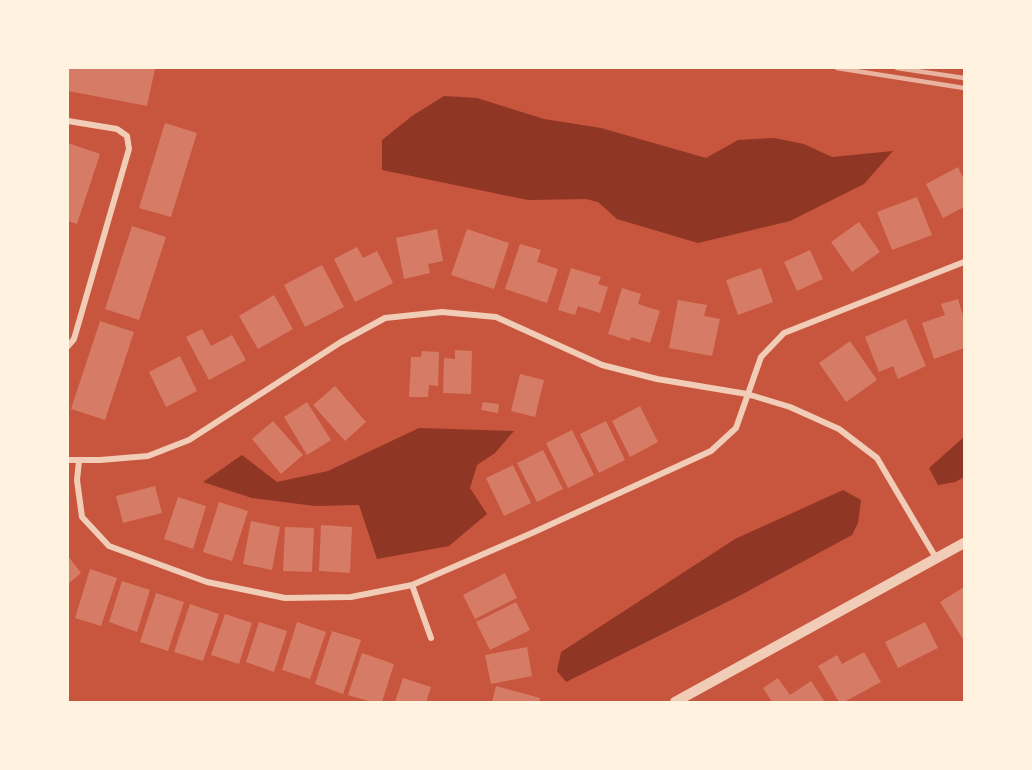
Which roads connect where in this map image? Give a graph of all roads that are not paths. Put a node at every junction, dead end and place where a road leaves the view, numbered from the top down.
1 (68, 121) edge
2 (964, 262) edge
3 (68, 346) edge
4 (747, 394) junction
5 (68, 460) edge
6 (79, 461) junction
7 (964, 543) edge
8 (936, 558) junction
9 (412, 585) junction
10 (431, 638) dead end
11 (675, 702) edge

1 - 3 street
2 - 4 street
4 - 6 street
4 - 8 street
4 - 9 street
5 - 6 street
6 - 9 street
7 - 8 street
8 - 11 street
9 - 10 street

